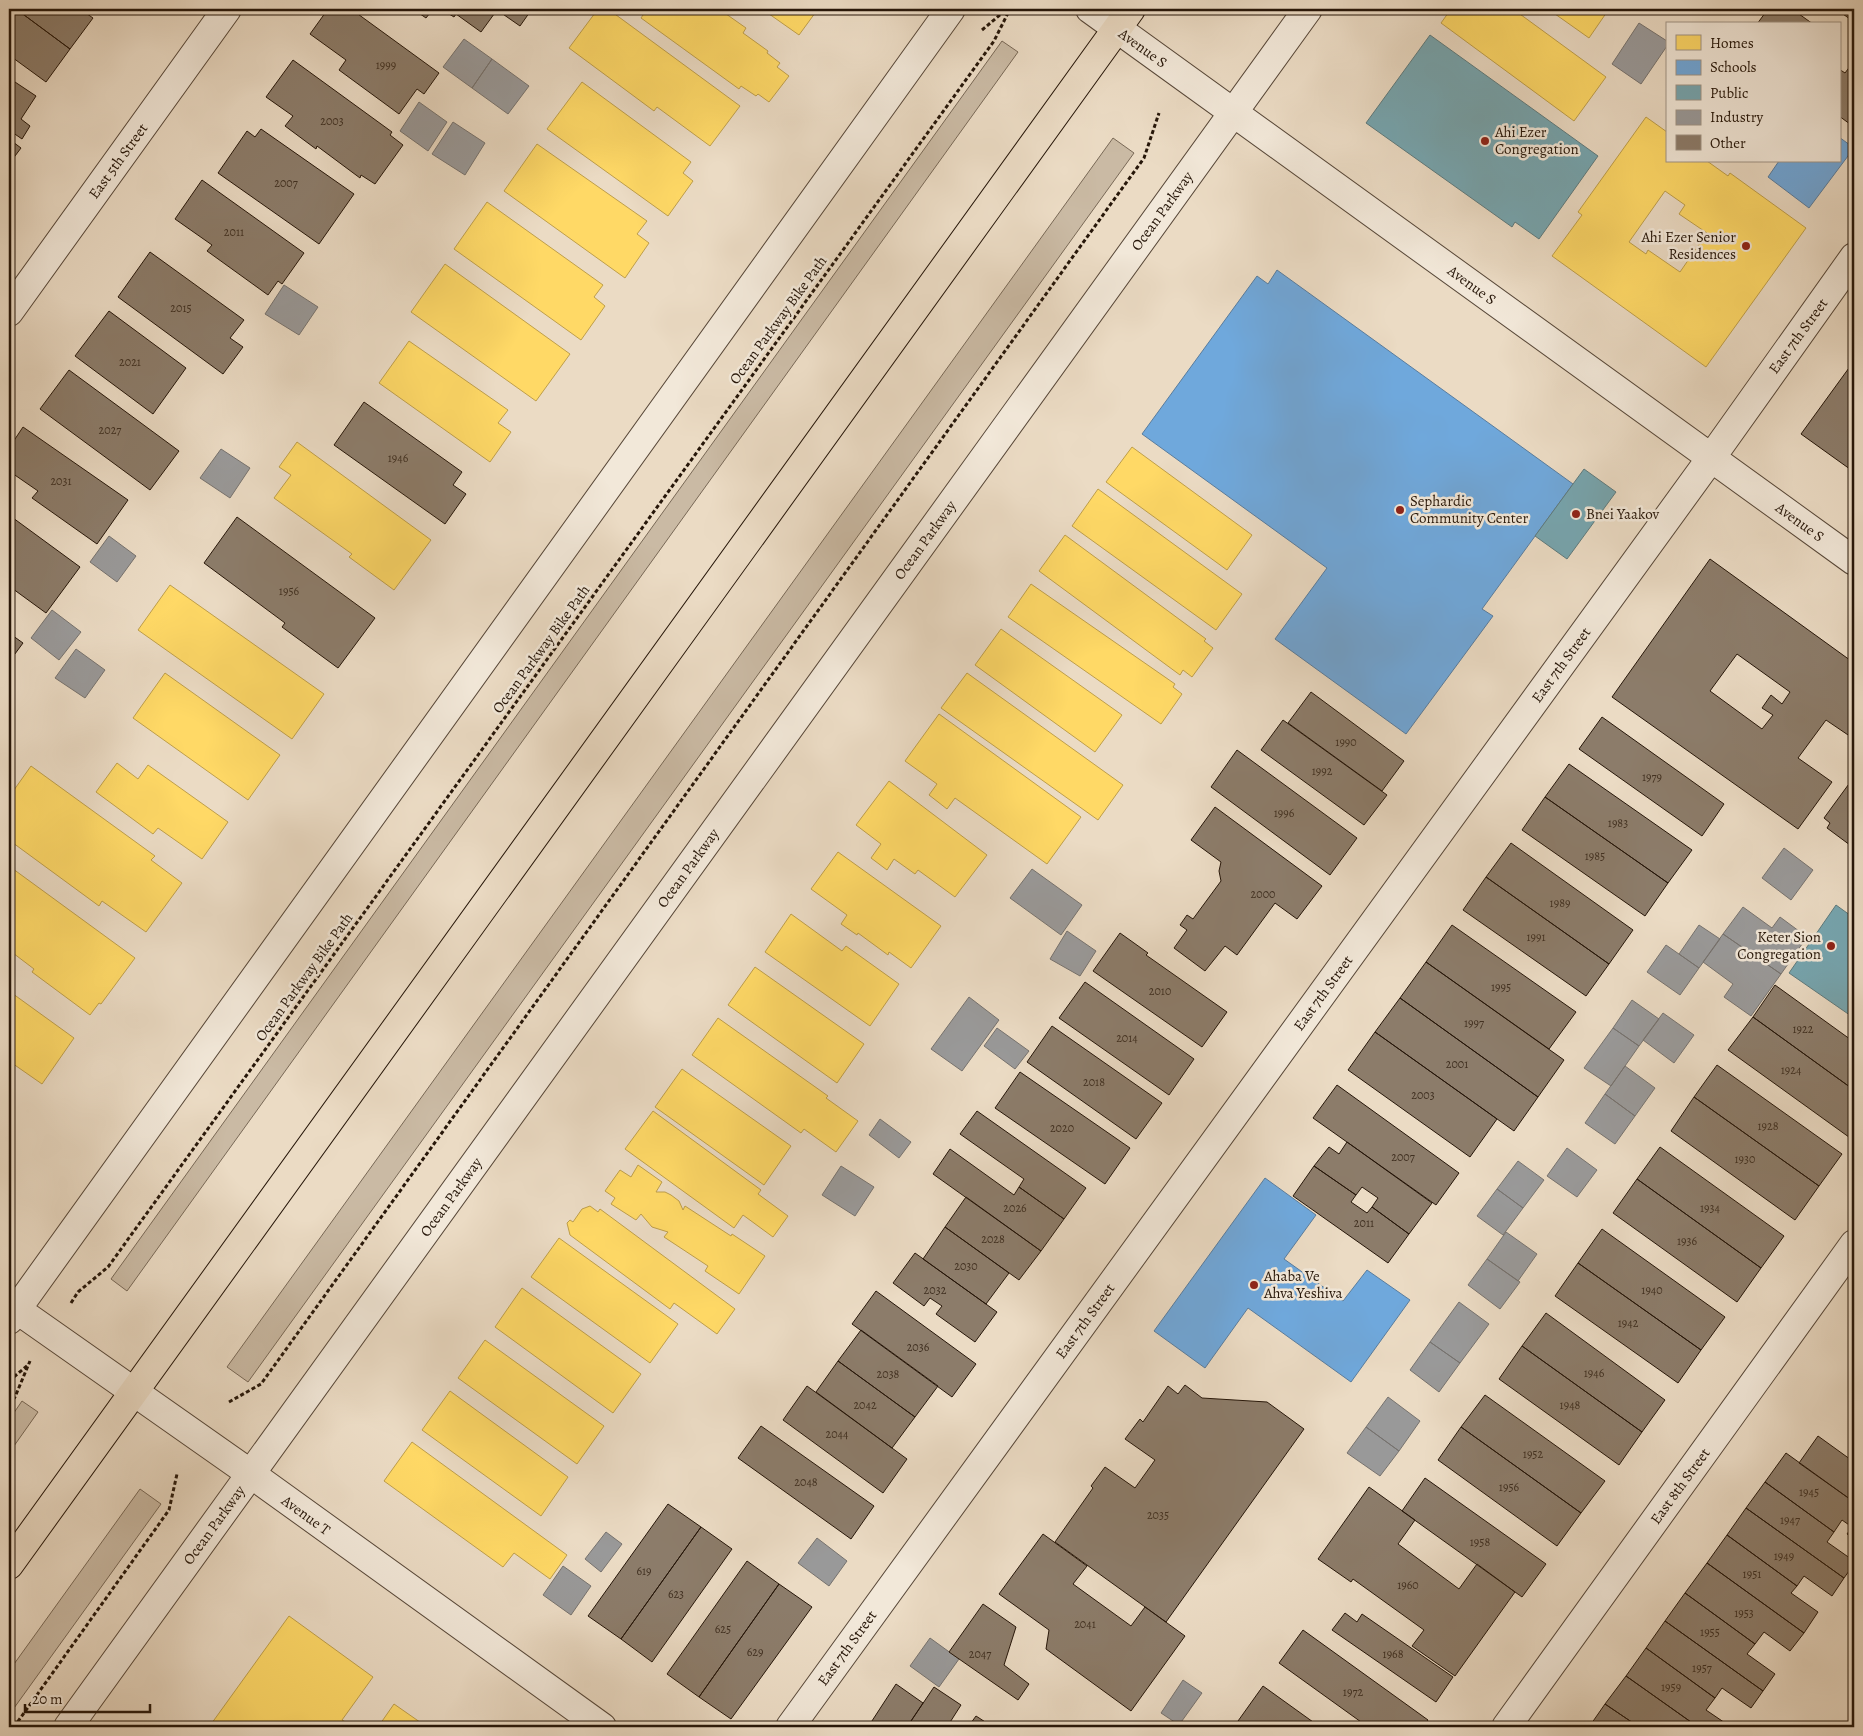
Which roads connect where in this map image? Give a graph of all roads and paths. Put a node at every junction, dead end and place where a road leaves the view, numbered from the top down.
1 (227, 9) edge
2 (951, 9) edge
3 (1010, 9) edge
4 (1090, 9) edge
5 (1308, 9) edge
6 (1124, 19) edge
7 (1159, 113) dead end
8 (1234, 114) junction
9 (1854, 257) edge
10 (9, 312) edge
11 (1711, 458) junction
12 (1854, 561) edge
13 (1854, 1244) edge
14 (78, 1292) dead end
15 (11, 1311) edge
16 (9, 1381) edge
17 (134, 1392) junction
18 (229, 1402) dead end
19 (9, 1405) edge
20 (177, 1474) dead end
21 (251, 1474) junction
22 (9, 1565) edge
23 (14, 1727) edge
24 (68, 1727) edge
25 (602, 1727) edge
26 (790, 1727) edge
27 (1506, 1727) edge

1 - 10 street, East 5th Street
2 - 15 street
3 - 14 path, Ocean Parkway Bike Path
4 - 6 street, Avenue S
5 - 8 street, Ocean Parkway
6 - 8 street, Avenue S
6 - 17 main road
7 - 18 path
8 - 11 street, Avenue S
8 - 21 street, Ocean Parkway
9 - 11 street, East 7th Street
11 - 12 street, Avenue S
11 - 26 street, East 7th Street
13 - 27 street, East 8th Street
15 - 17 street, Avenue T
16 - 19 path
17 - 21 street, Avenue T
17 - 22 main road
20 - 23 path
21 - 24 street, Ocean Parkway
21 - 25 street, Avenue T

